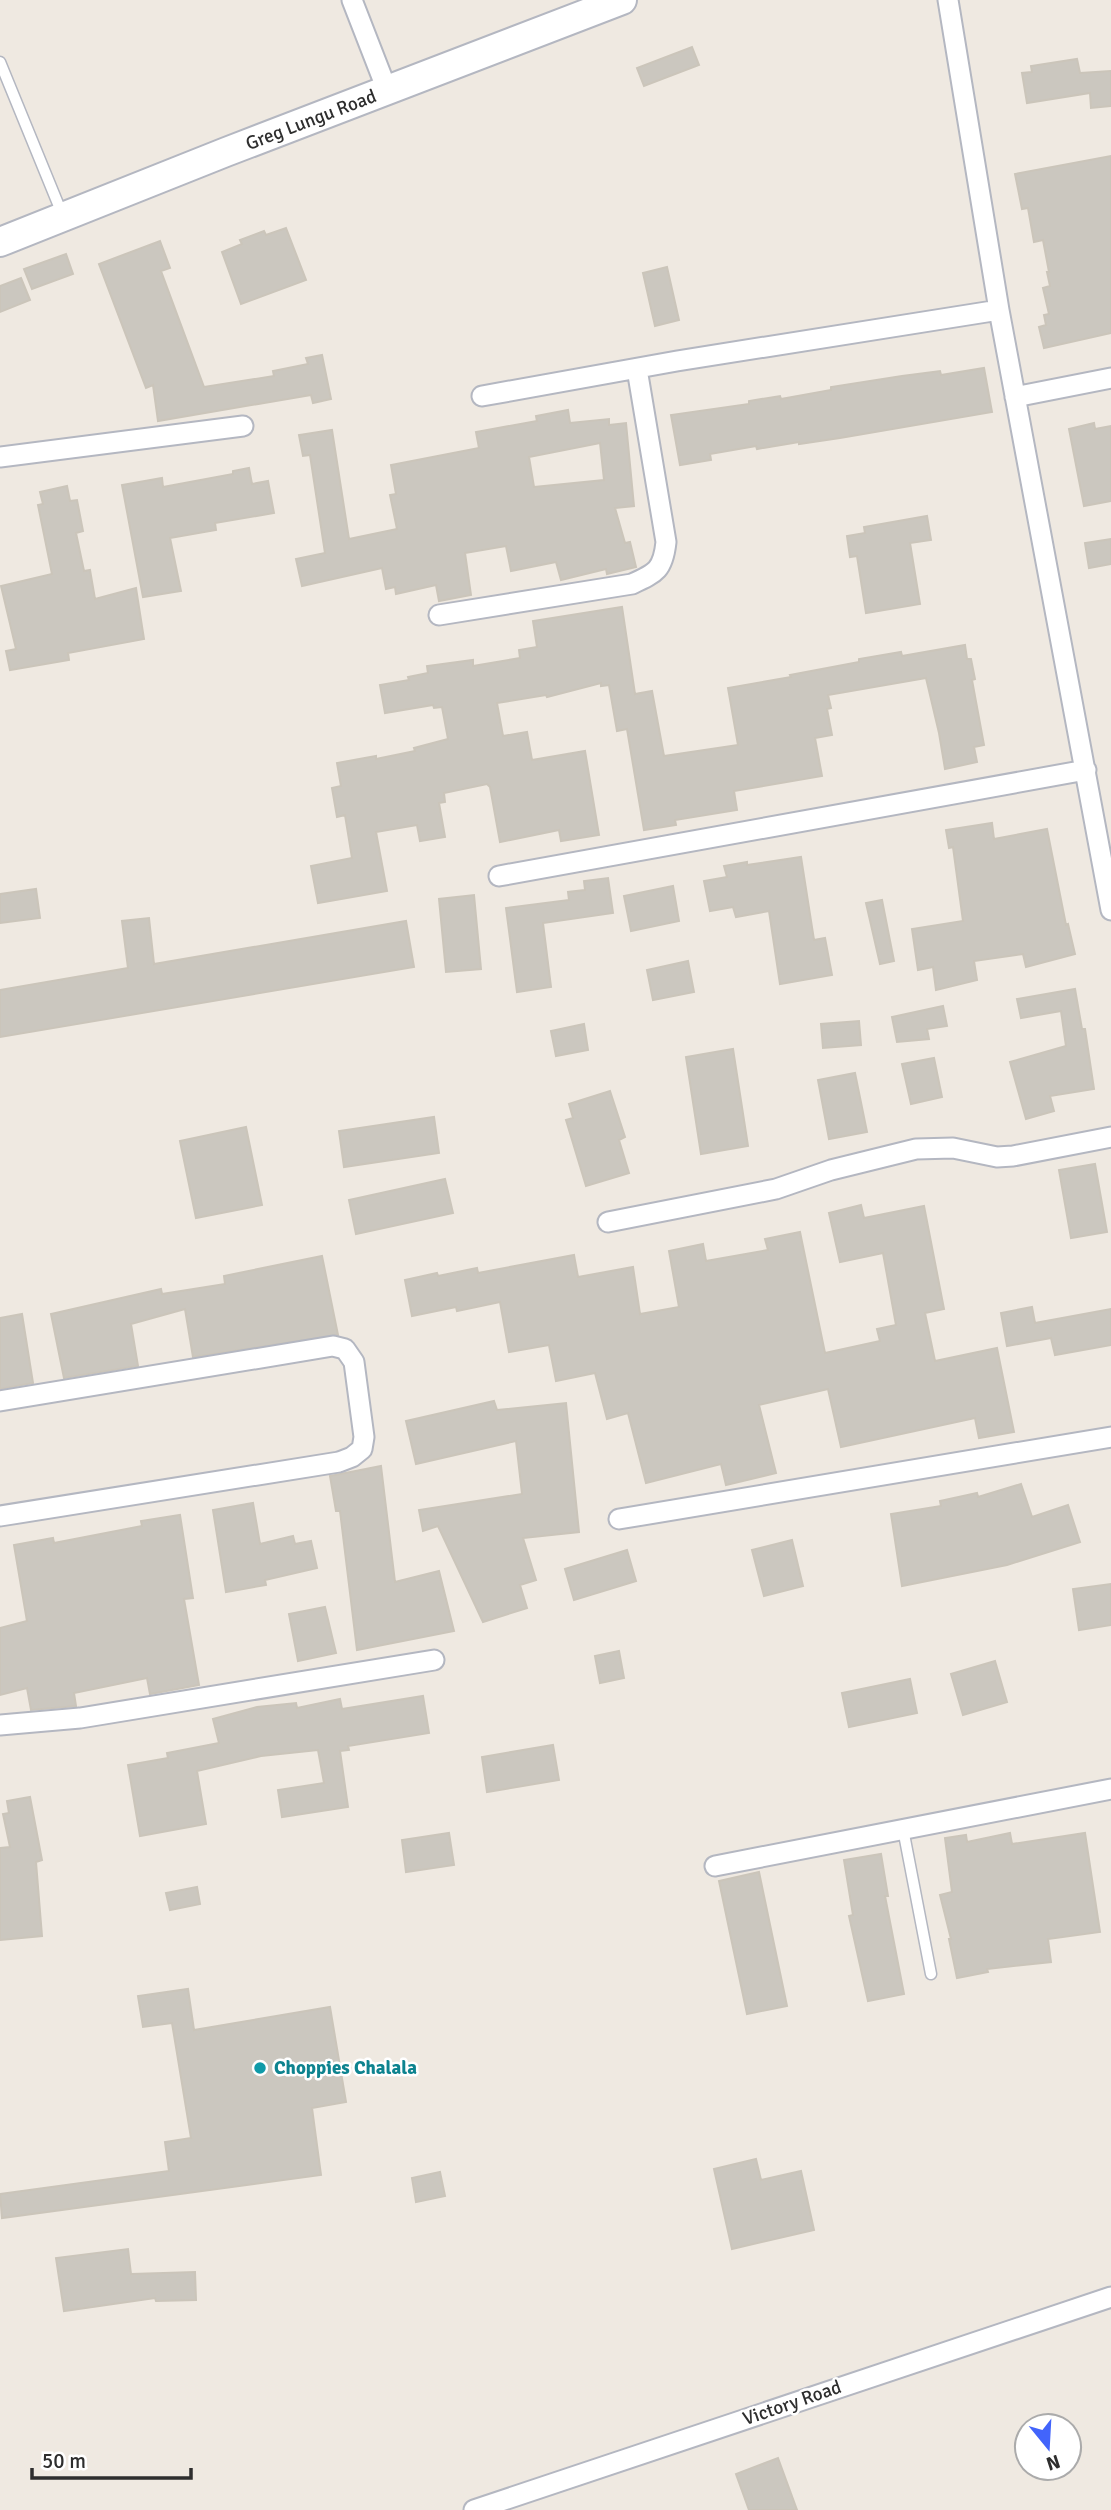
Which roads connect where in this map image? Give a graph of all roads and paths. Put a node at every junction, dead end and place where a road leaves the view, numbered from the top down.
1 (352, 0) edge
2 (622, 0) edge
3 (948, 0) edge
4 (0, 62) edge
5 (387, 90) junction
6 (63, 217) junction
7 (0, 242) edge
8 (999, 310) junction
9 (637, 369) junction
10 (1111, 378) edge
11 (482, 396) dead end
12 (1015, 397) junction
13 (243, 426) dead end
14 (0, 457) edge
15 (439, 615) dead end
16 (1086, 770) junction
17 (499, 876) dead end
18 (1111, 910) edge
19 (1111, 1137) edge
20 (608, 1222) dead end
21 (0, 1401) edge
22 (1111, 1437) edge
23 (0, 1516) edge
24 (619, 1519) dead end
25 (435, 1660) dead end
26 (0, 1725) edge
27 (1111, 1788) edge
28 (903, 1829) junction
29 (715, 1866) dead end
30 (931, 1974) dead end
31 (1111, 2297) edge
32 (474, 2510) edge

1 - 5 street
2 - 5 street, Greg Lungu Road
3 - 8 street
4 - 6 lane
5 - 6 street, Greg Lungu Road
6 - 7 street, Greg Lungu Road
8 - 9 street
8 - 12 street
9 - 11 street
9 - 15 street
10 - 12 street
12 - 16 street
13 - 14 street
16 - 17 street
16 - 18 street
19 - 20 street
21 - 23 street
22 - 24 street
25 - 26 street
27 - 28 street
28 - 29 street
28 - 30 lane
31 - 32 street, Victory Road

